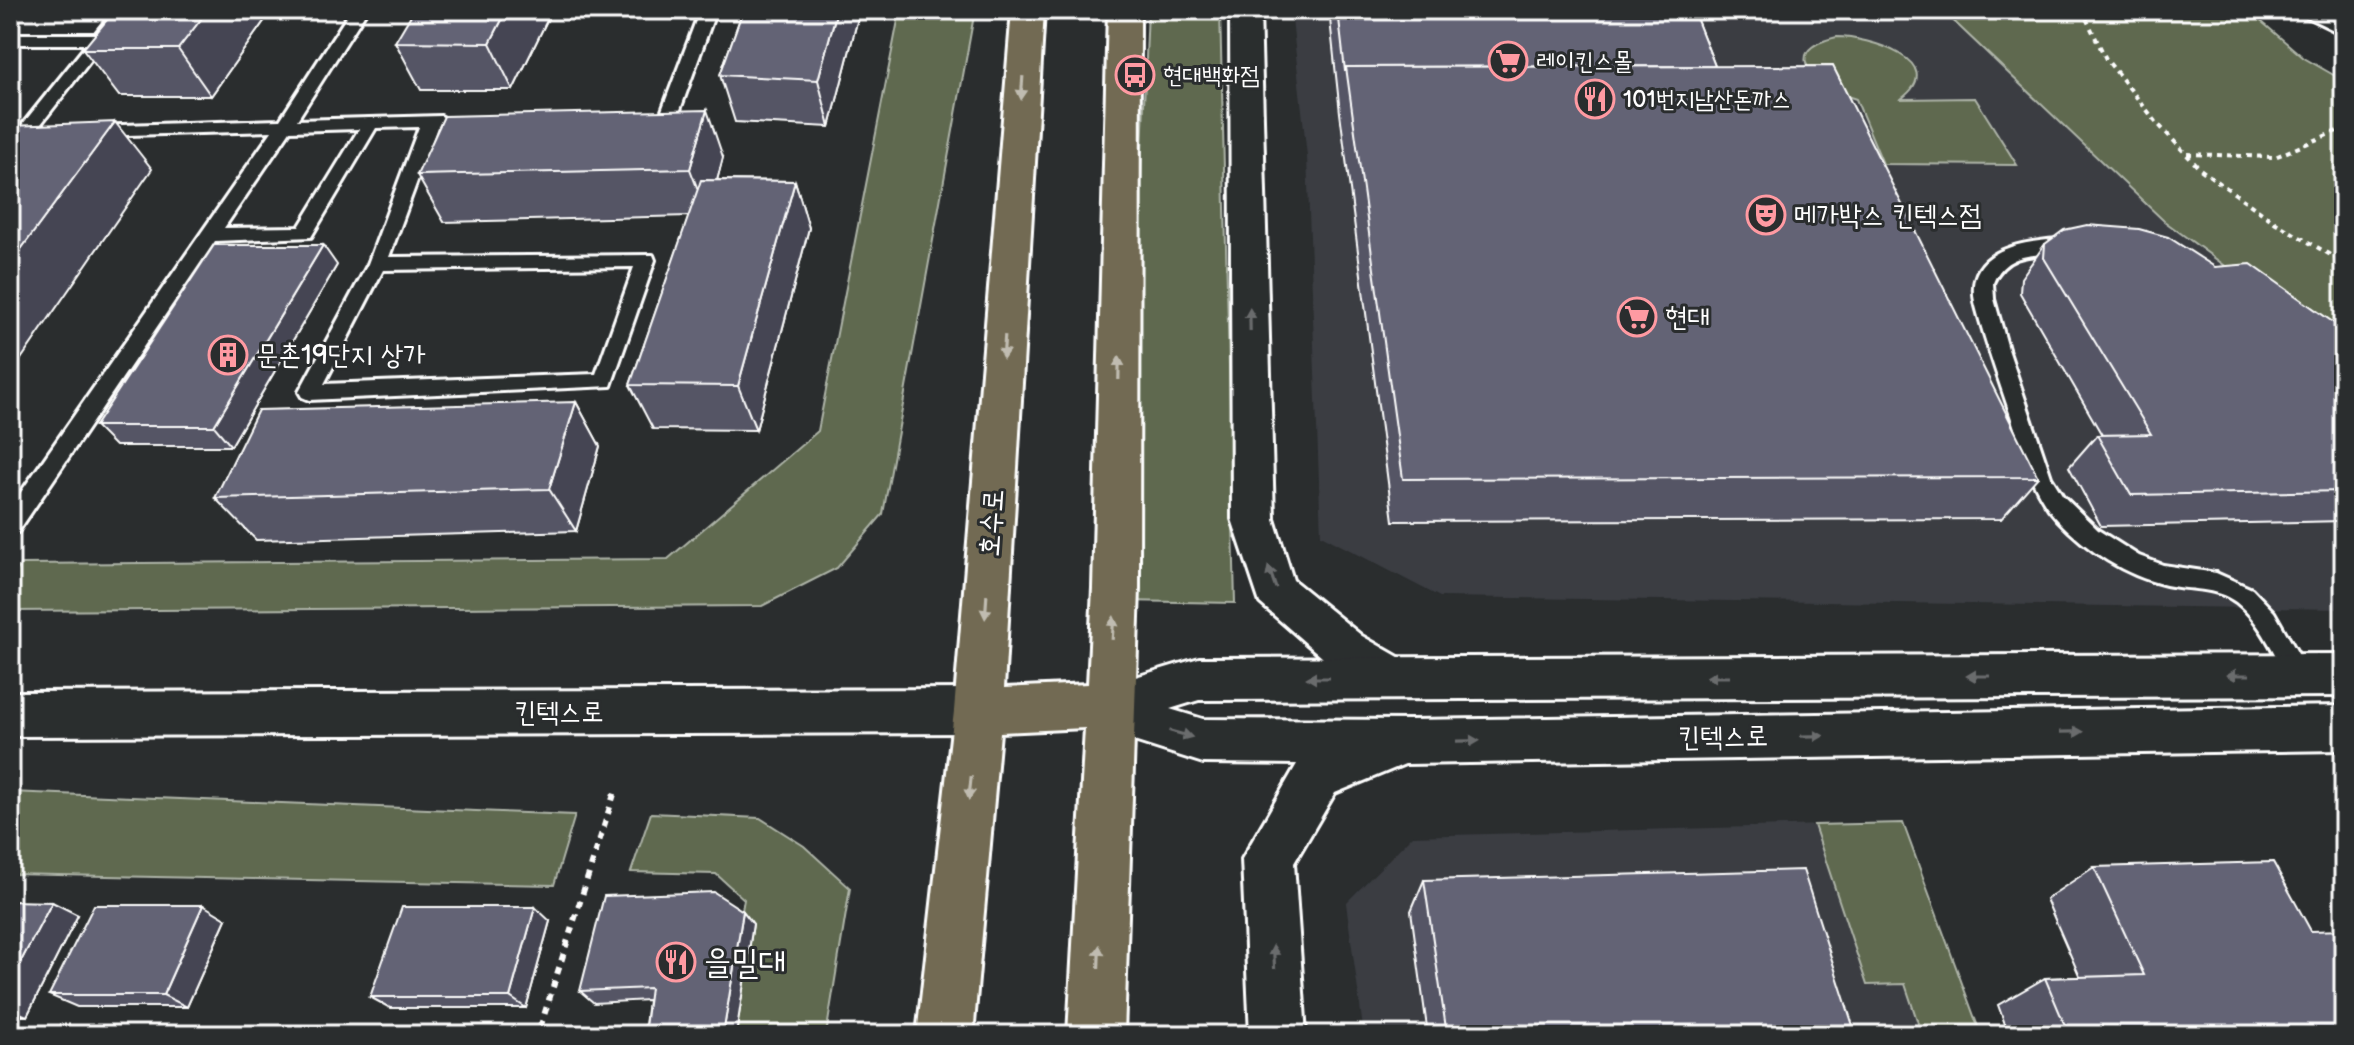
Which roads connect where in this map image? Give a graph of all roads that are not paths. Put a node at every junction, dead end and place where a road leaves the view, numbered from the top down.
1 (122, 10) edge
2 (359, 10) edge
3 (708, 10) edge
4 (1028, 10) edge
5 (1124, 10) edge
6 (1245, 10) edge
7 (2316, 10) edge
8 (2344, 26) edge
9 (10, 39) edge
10 (99, 39) junction
11 (430, 121) junction
12 (459, 121) edge
13 (624, 121) edge
14 (371, 123) junction
15 (285, 125) junction
16 (18, 132) edge
17 (10, 152) edge
18 (209, 235) junction
19 (2086, 246) edge
20 (377, 264) junction
21 (10, 526) edge
22 (2321, 675) edge
23 (1395, 678) junction
24 (1109, 705) junction
25 (978, 711) junction
26 (10, 714) edge
27 (2339, 736) edge
28 (1411, 742) junction
29 (945, 1035) edge
30 (1096, 1035) edge
31 (1278, 1035) edge

1 - 10 lane
2 - 15 lane
3 - 13 lane
4 -> 25 main road, 호수로
24 -> 5 main road
23 -> 6 street
7 - 8 street
9 - 10 lane
10 - 16 lane
11 - 12 lane
11 - 14 lane
11 - 20 lane
14 - 15 lane
14 - 18 lane
15 - 16 lane
15 - 18 lane
16 - 17 lane
18 - 21 lane
19 - 22 lane
20 - 20 lane
22 -> 23 main road, 킨텍스로
23 -> 24 main road, 킨텍스로
24 - 25 main road, 킨텍스로
24 -> 28 main road, 킨텍스로
30 -> 24 main road
25 - 26 main road, 킨텍스로
25 -> 29 main road, 호수로
28 -> 27 main road, 킨텍스로
31 -> 28 main road

